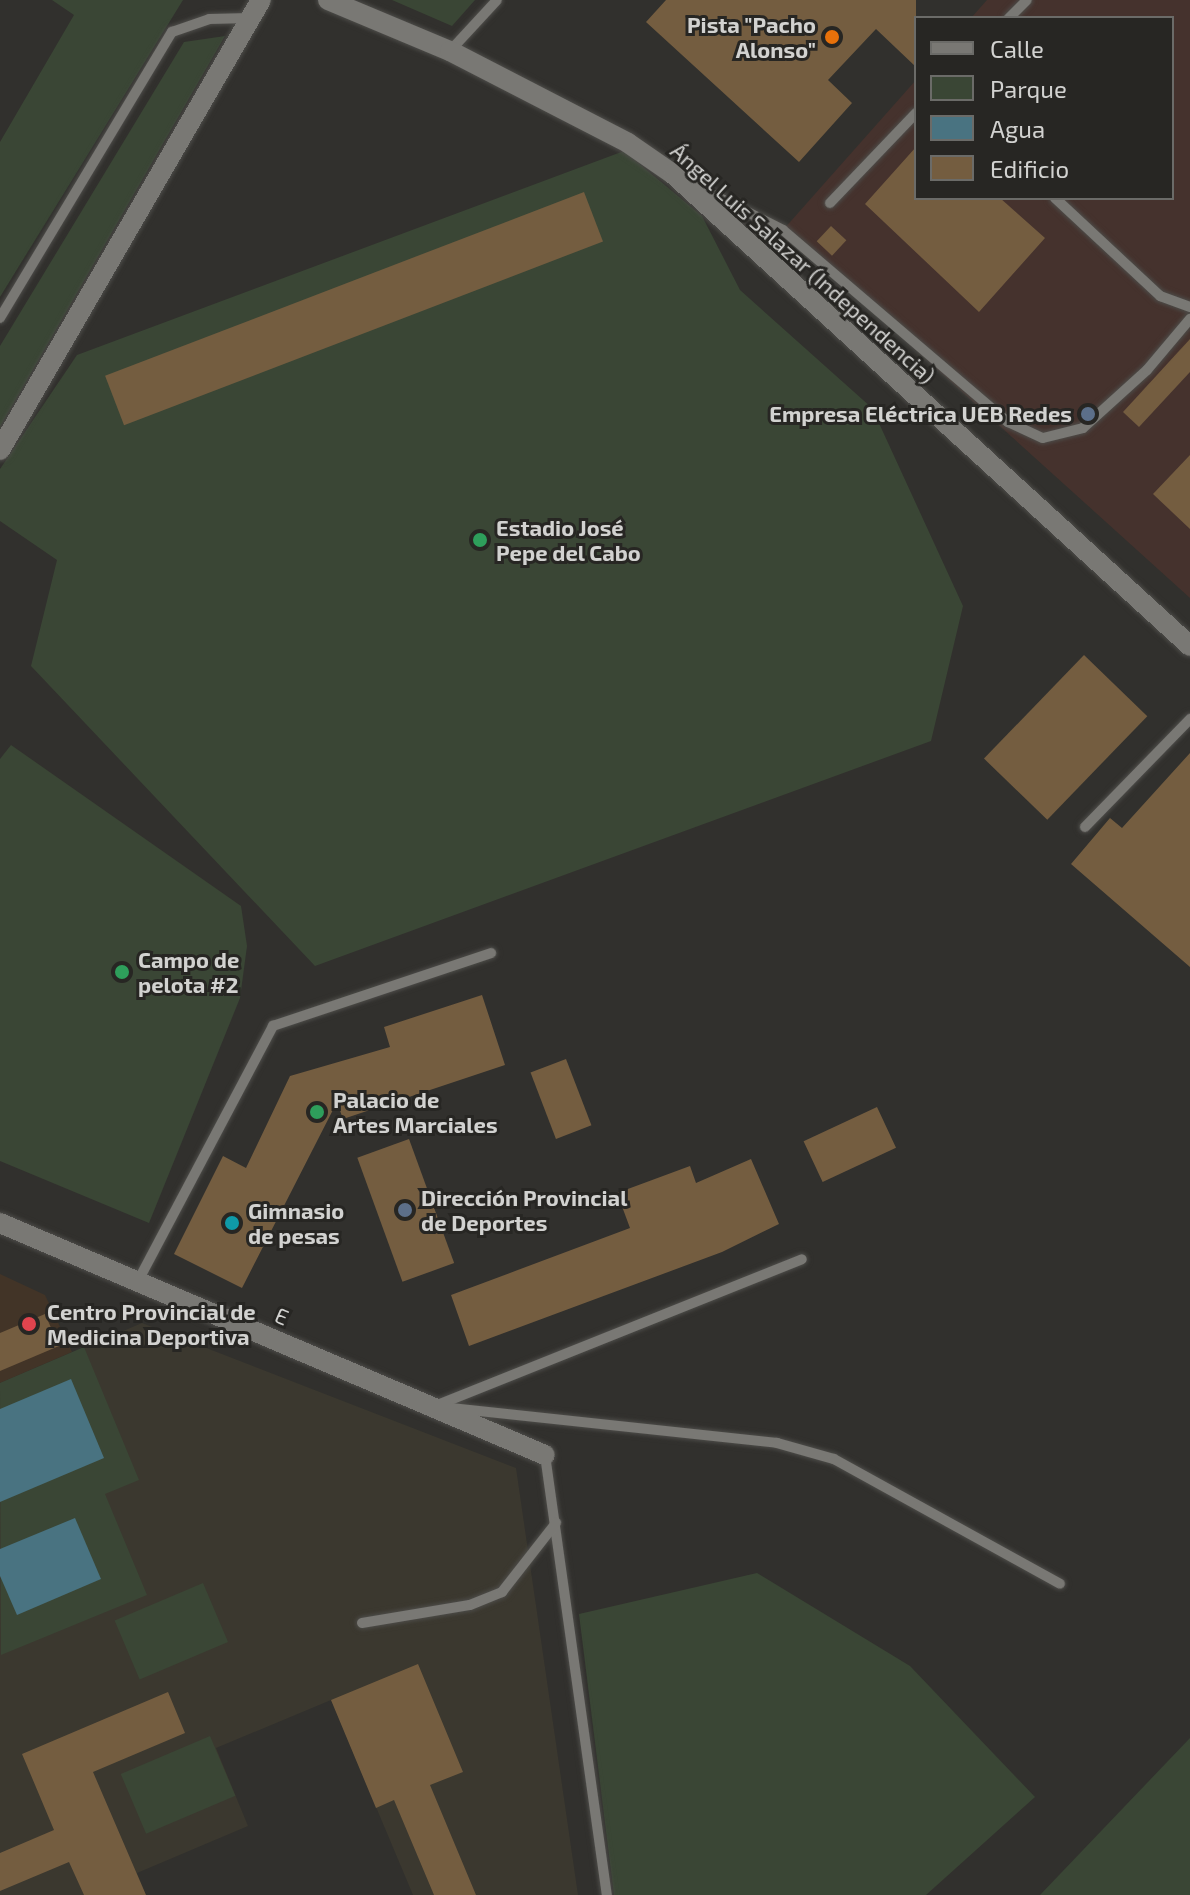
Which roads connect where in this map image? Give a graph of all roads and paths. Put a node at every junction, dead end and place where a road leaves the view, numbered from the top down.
1 (261, 0) edge
2 (328, 0) edge
3 (497, 0) edge
4 (1027, 0) edge
5 (1011, 16) edge
6 (251, 18) junction
7 (450, 51) junction
8 (914, 115) edge
9 (673, 174) junction
10 (1057, 200) edge
11 (830, 203) dead end
12 (1190, 307) edge
13 (0, 318) edge
14 (1190, 319) edge
15 (0, 450) edge
16 (1190, 646) edge
17 (1190, 719) edge
18 (1085, 827) dead end
19 (491, 953) dead end
20 (0, 1223) edge
21 (802, 1259) dead end
22 (138, 1281) junction
23 (433, 1407) junction
24 (545, 1455) joint
25 (556, 1523) junction
26 (1060, 1584) dead end
27 (362, 1623) dead end
28 (607, 1895) edge

1 - 6 street
2 - 7 street, Ángel Luis Salazar (Independencia)
3 - 7 lane
4 - 5 lane
6 - 13 lane
6 - 15 street
7 - 9 street, Ángel Luis Salazar (Independencia)
8 - 11 lane
9 - 14 lane
9 - 16 street, Ángel Luis Salazar (Independencia)
10 - 12 lane
17 - 18 lane
19 - 22 lane
20 - 22 street, E
21 - 23 lane
22 - 23 street, E
23 - 24 street, E
23 - 26 lane
24 - 25 lane
25 - 27 lane
25 - 28 lane

